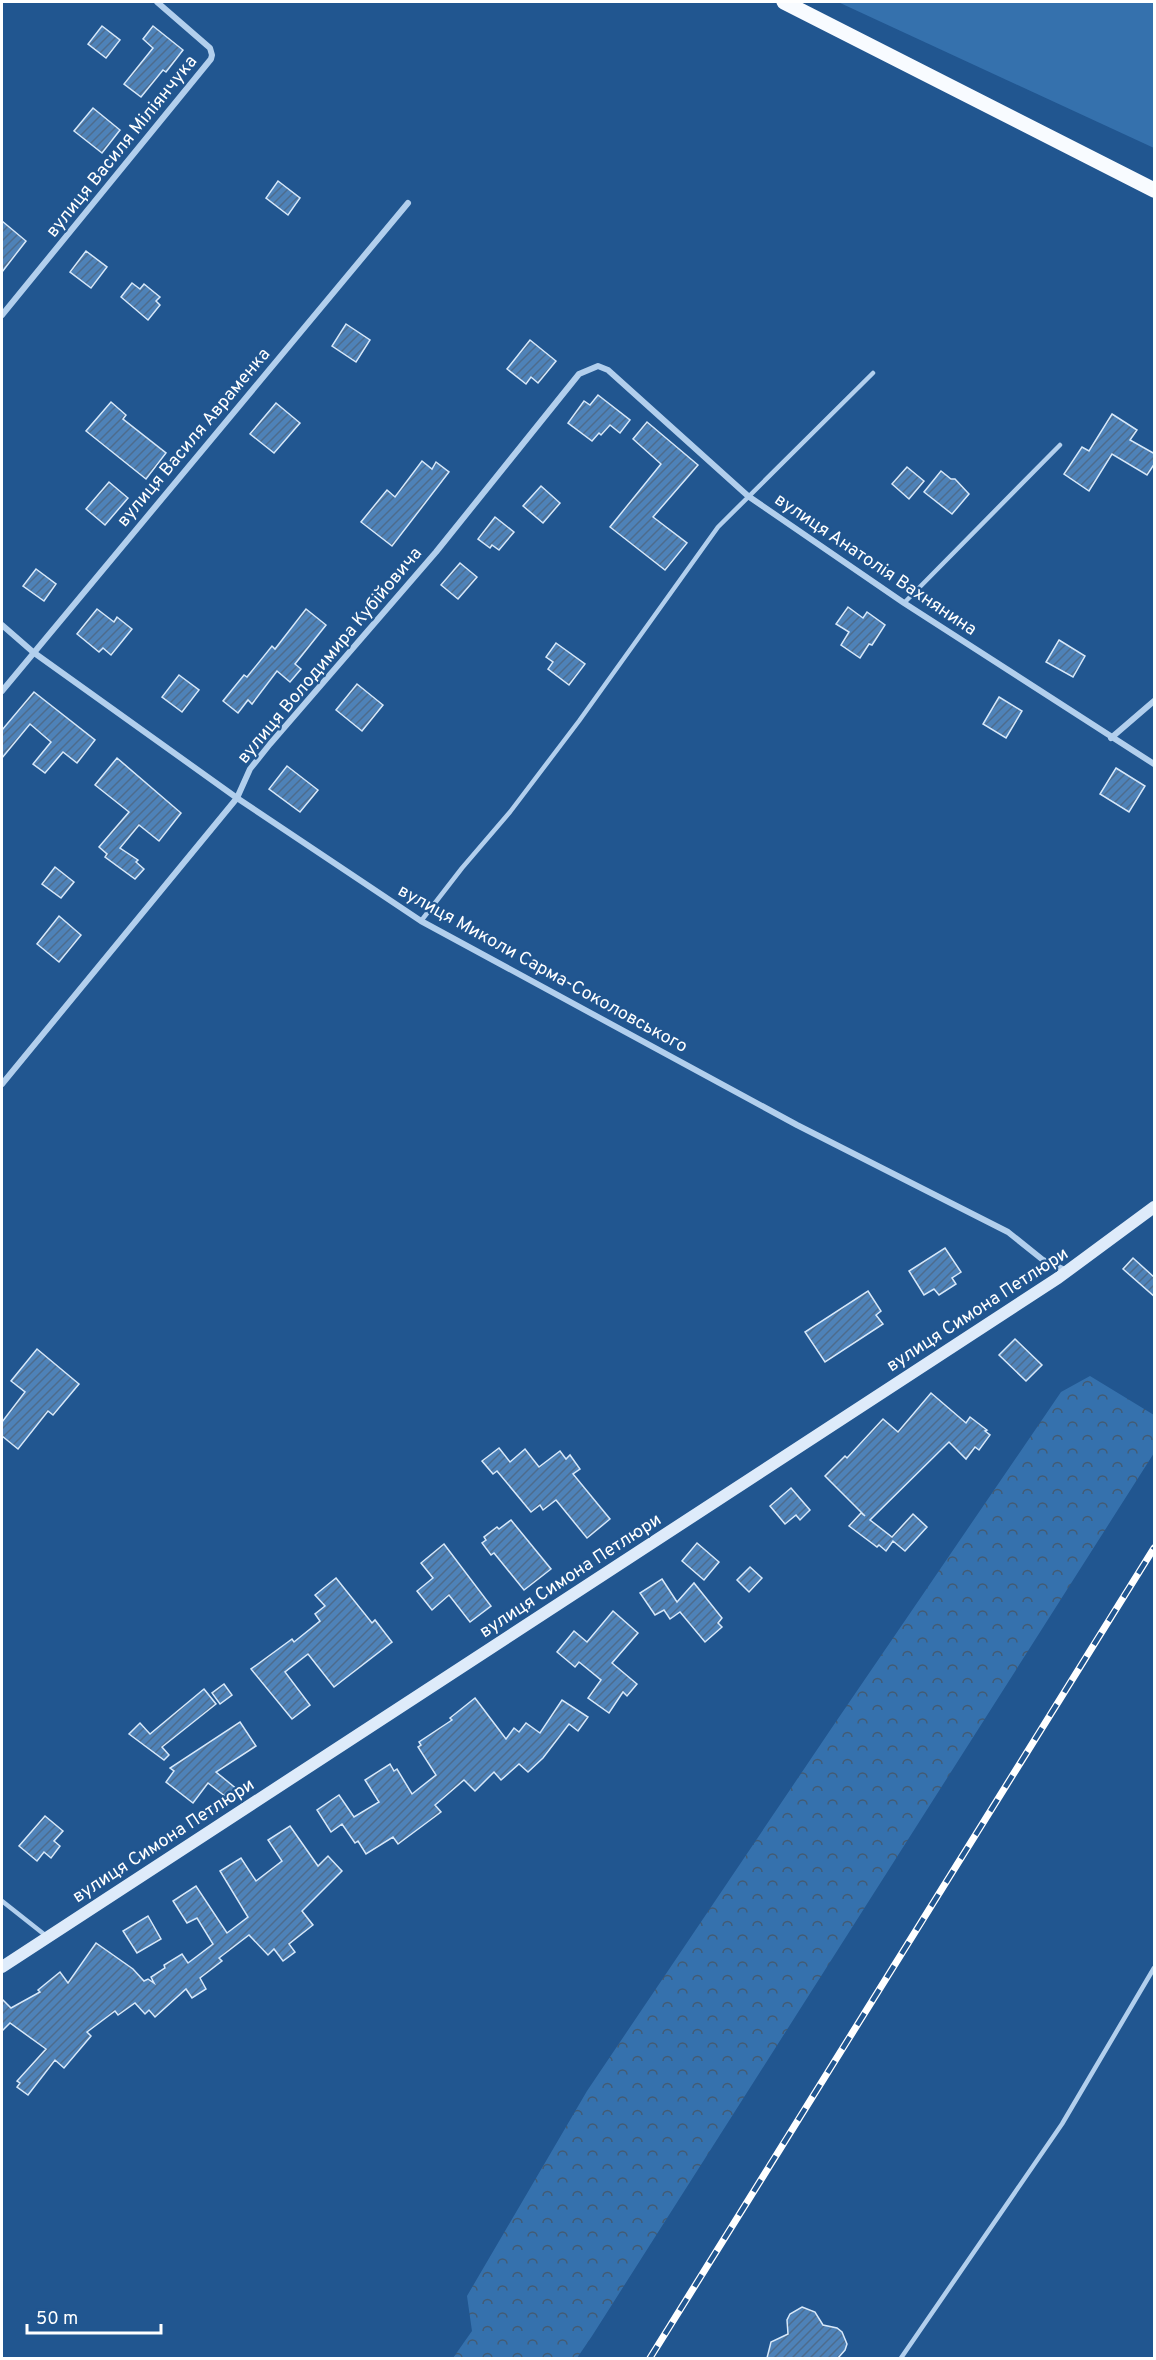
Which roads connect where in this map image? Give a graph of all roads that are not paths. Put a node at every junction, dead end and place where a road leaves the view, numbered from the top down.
1 (157, 2) edge
2 (784, 2) edge
3 (1155, 190) edge
4 (408, 203) dead end
5 (2, 315) edge
6 (598, 366) joint
7 (873, 373) dead end
8 (1060, 445) dead end
9 (748, 496) junction
10 (904, 603) junction
11 (2, 625) edge
12 (33, 652) junction
13 (2, 691) edge
14 (1155, 701) edge
15 (1111, 738) junction
16 (1155, 764) edge
17 (237, 798) junction
18 (422, 921) junction
19 (2, 1084) edge
20 (1155, 1207) edge
21 (1068, 1271) junction
22 (2, 1901) edge
23 (48, 1937) junction
24 (2, 1967) edge
25 (1155, 1968) edge
26 (900, 2358) edge

1 - 5 street, вулиця Василя Міліянчука
2 - 3 main road
4 - 12 street, вулиця Василя Авраменка
6 - 9 street, вулиця Анатолія Вахнянина
6 - 17 street, вулиця Володимира Кубійовича
7 - 9 lane
8 - 10 lane
9 - 10 street, вулиця Анатолія Вахнянина
9 - 18 lane
10 - 15 street, вулиця Анатолія Вахнянина
11 - 12 street, вулиця Миколи Сарма-Соколовського
12 - 13 street, вулиця Василя Авраменка
12 - 17 street, вулиця Миколи Сарма-Соколовського
14 - 15 street
15 - 16 street, вулиця Анатолія Вахнянина
17 - 18 street, вулиця Миколи Сарма-Соколовського
17 - 19 street, вулиця Володимира Кубійовича
18 - 21 street, вулиця Миколи Сарма-Соколовського
20 - 21 street, вулиця Симона Петлюри
21 - 23 street, вулиця Симона Петлюри
22 - 23 lane
23 - 24 street, вулиця Симона Петлюри
25 - 26 lane

